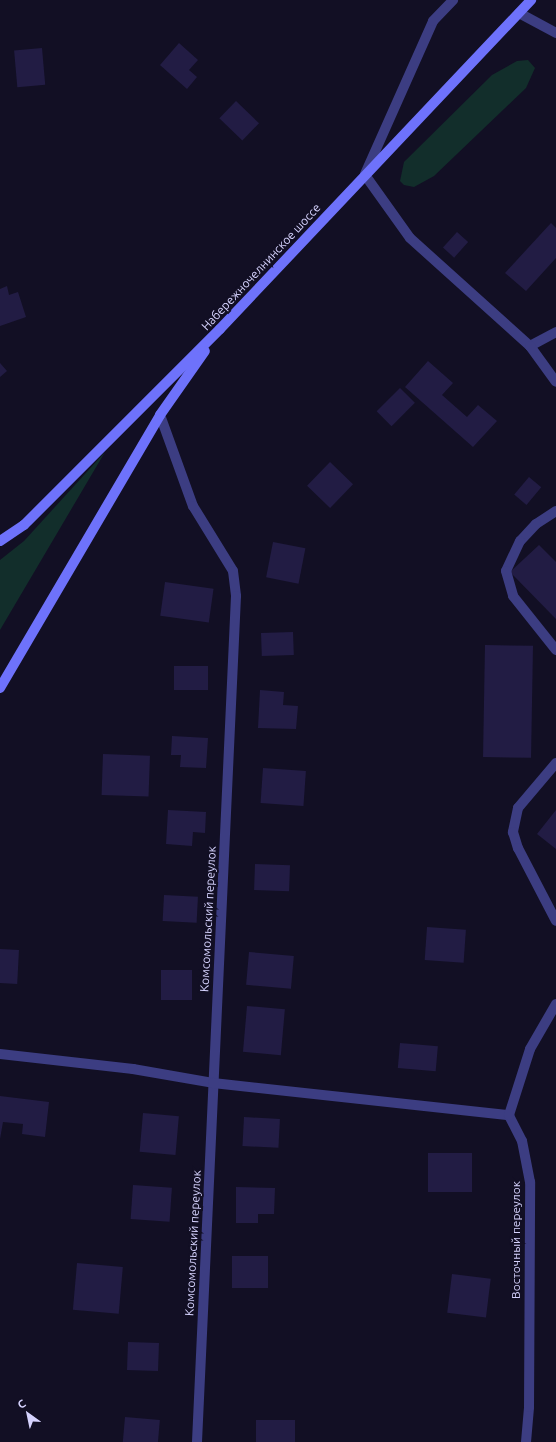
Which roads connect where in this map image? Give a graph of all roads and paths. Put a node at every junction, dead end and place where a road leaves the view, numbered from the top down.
1 (453, 0) edge
2 (531, 0) edge
3 (519, 13) junction
4 (556, 33) edge
5 (365, 175) junction
6 (220, 329) junction
7 (556, 332) edge
8 (530, 346) junction
9 (556, 382) edge
10 (160, 415) junction
11 (556, 511) edge
12 (0, 541) edge
13 (556, 650) edge
14 (0, 688) edge
15 (556, 762) edge
16 (556, 922) edge
17 (556, 1004) edge
18 (0, 1054) edge
19 (213, 1083) junction
20 (509, 1115) junction
21 (197, 1442) edge
22 (526, 1442) edge

1 - 5 street
2 - 3 main road, Набережночелнинское шоссе
3 - 4 street
3 - 5 main road, Набережночелнинское шоссе
5 - 6 main road, Набережночелнинское шоссе
5 - 8 street
6 - 10 main road
6 - 12 main road, Набережночелнинское шоссе
7 - 8 street
8 - 9 street
10 - 14 main road
10 - 19 street, Комсомольский переулок
11 - 13 street
15 - 16 street
17 - 20 street
18 - 19 street
19 - 20 street
19 - 21 street, Комсомольский переулок
20 - 22 street, Восточный переулок

